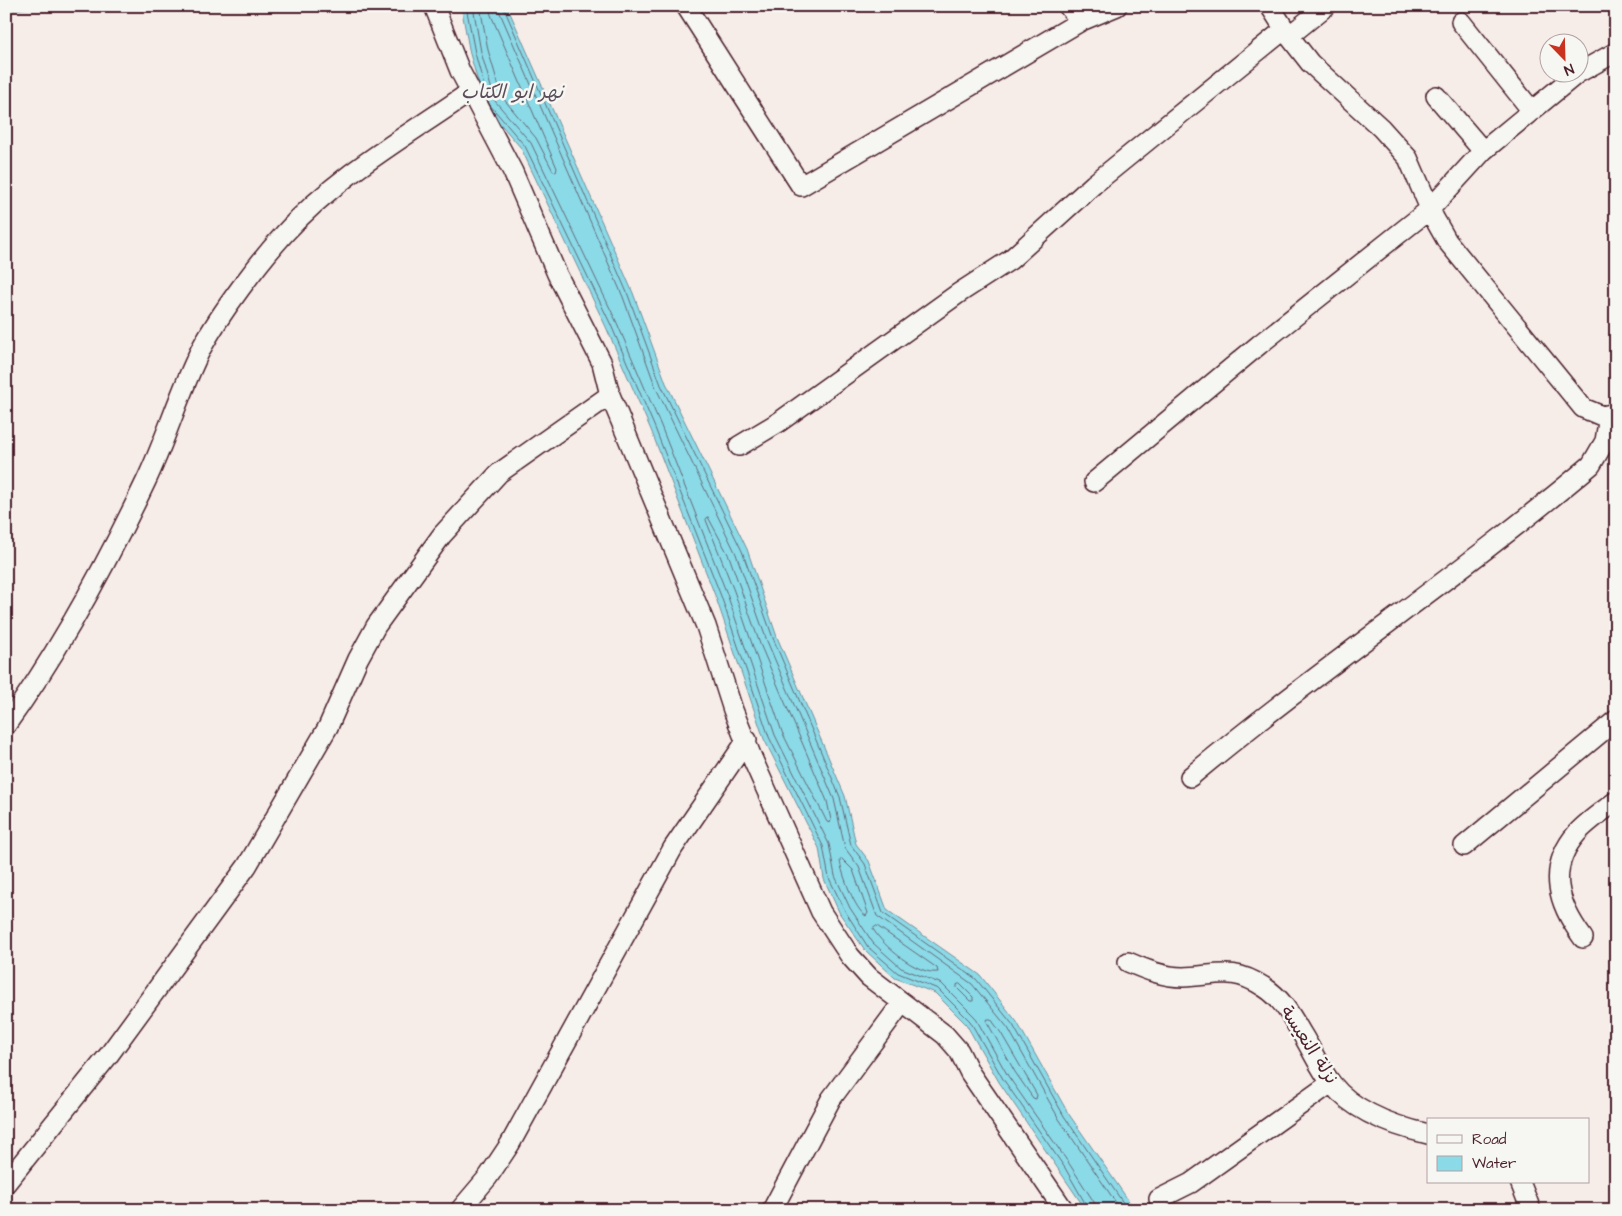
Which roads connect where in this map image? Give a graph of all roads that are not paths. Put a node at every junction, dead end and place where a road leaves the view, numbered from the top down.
1 (434, 6) edge
2 (686, 6) edge
3 (1068, 6) edge
4 (1117, 6) edge
5 (1270, 6) edge
6 (1326, 6) edge
7 (1081, 21) junction
8 (1461, 22) dead end
9 (1287, 33) junction
10 (1616, 52) edge
11 (1590, 66) edge
12 (1567, 82) edge
13 (470, 92) junction
14 (1436, 96) dead end
15 (1532, 112) junction
16 (1483, 150) junction
17 (1430, 209) junction
18 (610, 396) junction
19 (1612, 415) edge
20 (738, 446) dead end
21 (1094, 482) dead end
22 (1616, 720) edge
23 (6, 725) edge
24 (746, 740) junction
25 (1190, 777) dead end
26 (1616, 801) edge
27 (1464, 846) dead end
28 (1583, 938) dead end
29 (1128, 962) dead end
30 (902, 1003) junction
31 (1331, 1082) junction
32 (1427, 1134) edge
33 (6, 1183) edge
34 (1521, 1184) edge
35 (1159, 1199) dead end
36 (460, 1210) edge
37 (772, 1210) edge
38 (1064, 1210) edge
39 (1531, 1210) edge

1 - 13 street
2 - 7 street
3 - 7 street
4 - 7 street
5 - 9 street
6 - 9 street
8 - 15 street
9 - 17 street
9 - 20 street
10 - 11 street
12 - 15 street
13 - 18 street
13 - 23 street
14 - 16 street
15 - 16 street
16 - 17 street
17 - 19 street
17 - 21 street
18 - 24 street
18 - 33 street
19 - 25 street
22 - 27 street
24 - 30 street
24 - 36 street
26 - 28 street
29 - 31 street, نزلة النعيسة
30 - 37 street
30 - 38 street
31 - 32 street, نزلة النعيسة
31 - 35 street
34 - 39 street

